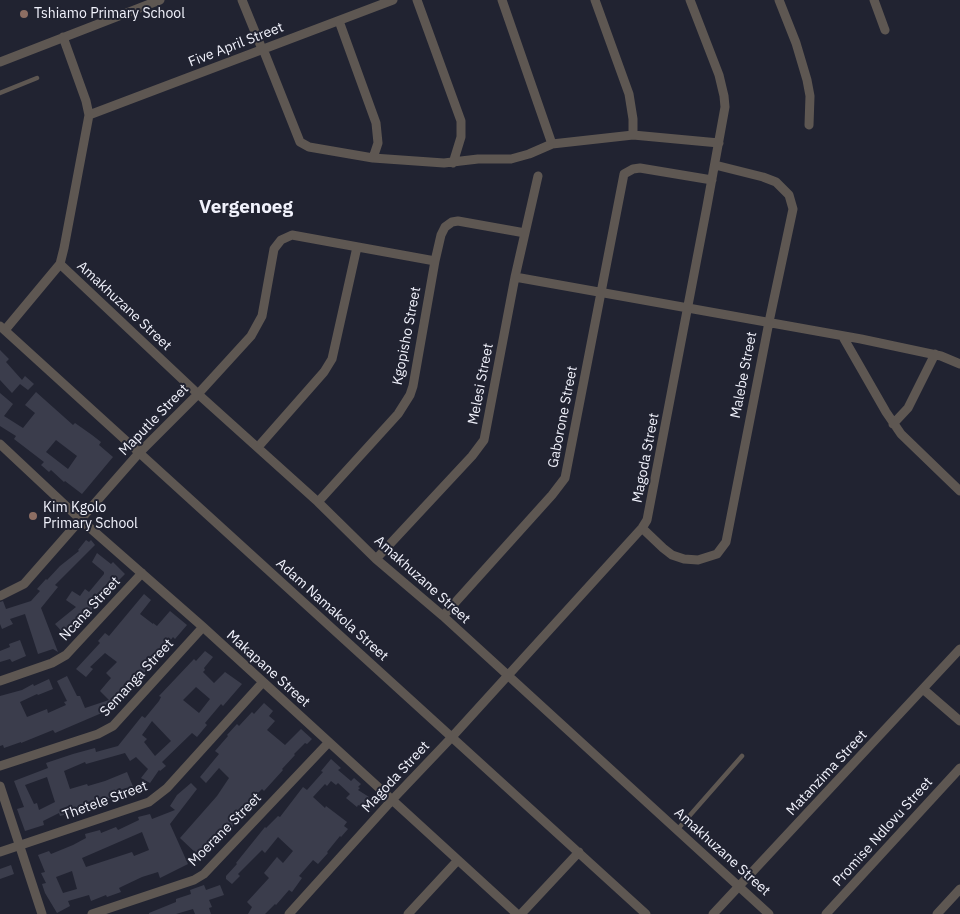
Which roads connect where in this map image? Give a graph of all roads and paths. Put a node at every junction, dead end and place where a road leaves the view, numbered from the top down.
1 (160, 0) edge
2 (242, 0) edge
3 (393, 0) edge
4 (417, 0) edge
5 (502, 0) edge
6 (594, 0) edge
7 (690, 0) edge
8 (779, 0) edge
9 (874, 0) edge
10 (339, 21) junction
11 (885, 30) dead end
12 (63, 37) junction
13 (262, 49) junction
14 (0, 62) edge
15 (37, 78) dead end
16 (0, 93) edge
17 (89, 115) junction
18 (808, 125) dead end
19 (633, 135) junction
20 (719, 143) junction
21 (552, 144) junction
22 (373, 158) junction
23 (453, 163) junction
24 (715, 165) junction
25 (538, 176) dead end
26 (712, 180) junction
27 (525, 233) junction
28 (357, 246) junction
29 (435, 261) junction
30 (60, 264) junction
31 (515, 278) junction
32 (600, 292) junction
33 (688, 308) junction
34 (769, 322) junction
35 (3, 328) edge
36 (843, 337) junction
37 (935, 354) junction
38 (960, 364) edge
39 (198, 394) junction
40 (894, 424) junction
41 (0, 444) edge
42 (258, 447) junction
43 (139, 453) junction
44 (960, 491) edge
45 (318, 502) junction
46 (81, 520) junction
47 (642, 528) junction
48 (376, 559) junction
49 (142, 573) junction
50 (0, 596) edge
51 (443, 616) junction
52 (203, 627) junction
53 (960, 649) edge
54 (507, 675) junction
55 (0, 681) edge
56 (263, 682) junction
57 (923, 689) junction
58 (960, 721) edge
59 (451, 738) junction
60 (328, 742) junction
61 (742, 756) dead end
62 (0, 766) edge
63 (960, 768) edge
64 (0, 786) edge
65 (392, 800) junction
66 (677, 830) junction
67 (20, 846) junction
68 (0, 852) edge
69 (579, 852) junction
70 (458, 860) junction
71 (739, 886) junction
72 (960, 889) edge
73 (42, 914) edge
74 (92, 914) edge
75 (289, 914) edge
76 (408, 914) edge
77 (517, 914) edge
78 (521, 914) edge
79 (646, 914) edge
80 (713, 914) edge
81 (769, 914) edge
82 (826, 914) edge
83 (937, 914) edge

1 - 12 street
2 - 13 street
3 - 10 street, Five April Street
4 - 23 street
5 - 21 street
6 - 19 street
7 - 20 street, Magoda Street
8 - 18 street
9 - 11 street
10 - 13 street, Five April Street
10 - 22 street
12 - 14 street
12 - 17 street
13 - 17 street, Five April Street
13 - 22 street
15 - 16 lane
17 - 30 street
19 - 20 street
19 - 21 street
20 - 24 street, Magoda Street
21 - 23 street
22 - 23 street
24 - 26 street, Magoda Street
24 - 34 street, Malebe Street
25 - 27 street, Melesi Street
26 - 32 street, Gaborone Street
26 - 33 street, Magoda Street
27 - 29 street, Kgopisho Street
27 - 31 street, Melesi Street
28 - 29 street
28 - 39 street, Maputle Street
28 - 42 street
29 - 45 street, Kgopisho Street
30 - 35 street
30 - 39 street, Amakhuzane Street
31 - 32 street
31 - 48 street, Melesi Street
32 - 33 street
32 - 51 street, Gaborone Street
33 - 34 street
33 - 47 street, Magoda Street
34 - 36 street
34 - 47 street, Malebe Street
35 - 43 street, Adam Namakola Street
36 - 37 street
36 - 40 street
37 - 38 street
37 - 40 street
39 - 42 street, Amakhuzane Street
39 - 43 street, Maputle Street
40 - 44 street
41 - 46 street, Makapane Street
42 - 45 street, Amakhuzane Street
43 - 46 street, Maputle Street
43 - 59 street, Adam Namakola Street
45 - 48 street, Amakhuzane Street
46 - 49 street, Makapane Street
46 - 50 street, Maputle Street
47 - 54 street, Magoda Street
48 - 51 street, Amakhuzane Street
49 - 52 street, Makapane Street
49 - 55 street, Ncana Street
51 - 54 street, Amakhuzane Street
52 - 56 street, Makapane Street
52 - 62 street, Semanga Street
53 - 57 street, Matanzima Street
54 - 59 street, Magoda Street
54 - 66 street, Amakhuzane Street
56 - 60 street, Makapane Street
56 - 67 street, Thetele Street
57 - 58 street
57 - 71 street, Matanzima Street
59 - 65 street, Magoda Street
59 - 69 street, Adam Namakola Street
60 - 65 street, Makapane Street
60 - 74 street, Moerane Street
61 - 66 lane
63 - 82 street, Promise Ndlovu Street
64 - 67 street
65 - 70 street, Makapane Street
65 - 75 street, Magoda Street
66 - 71 street, Amakhuzane Street
67 - 68 street, Thetele Street
67 - 73 street
69 - 78 street
69 - 79 street, Adam Namakola Street
70 - 76 street
70 - 77 street, Makapane Street
71 - 80 street, Matanzima Street
71 - 81 street, Amakhuzane Street
72 - 83 street

